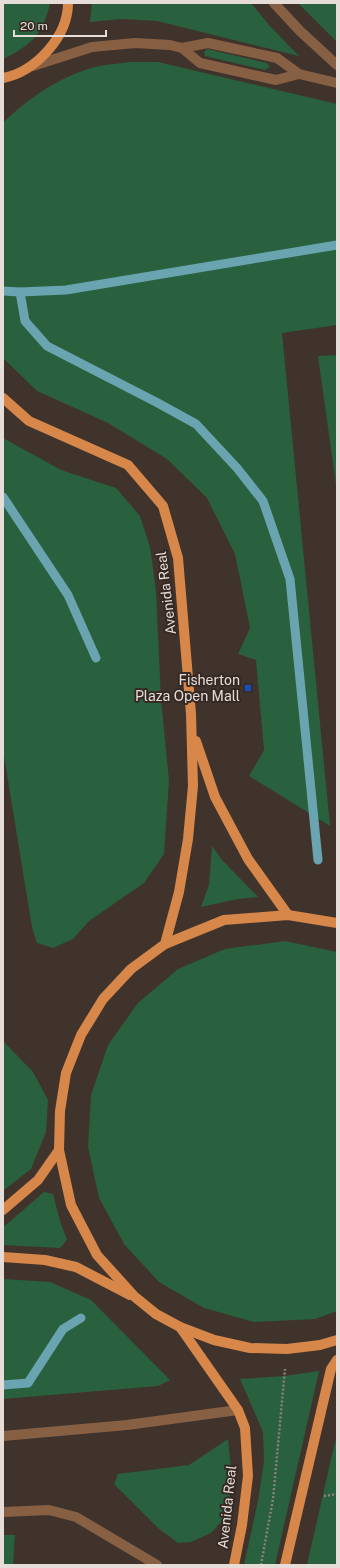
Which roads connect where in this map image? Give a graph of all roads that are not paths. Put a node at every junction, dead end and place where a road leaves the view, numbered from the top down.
1 (68, 3) edge
2 (274, 3) edge
3 (182, 48) junction
4 (337, 65) edge
5 (33, 66) junction
6 (299, 74) junction
7 (7, 77) edge
8 (337, 83) edge
9 (3, 85) edge
10 (3, 398) edge
11 (192, 732) junction
12 (288, 915) junction
13 (337, 924) edge
14 (165, 944) junction
15 (59, 1150) junction
16 (3, 1210) edge
17 (3, 1257) edge
18 (135, 1297) junction
19 (180, 1327) junction
20 (337, 1340) edge
21 (337, 1360) edge
22 (238, 1410) junction
23 (3, 1436) edge
24 (3, 1512) edge
25 (157, 1565) edge
26 (234, 1565) edge
27 (285, 1565) edge

1 - 5 main road
2 - 4 street
3 - 5 street
3 - 6 street
3 - 6 street
5 - 7 main road
6 - 8 street
7 - 9 main road
10 - 11 main road, Avenida Real
11 - 12 main road, Avenida Real
11 - 14 main road, Avenida Real
12 - 13 main road
12 - 14 main road
14 - 15 main road
15 - 16 main road
15 - 18 main road
17 - 18 main road
18 - 19 main road
19 - 20 main road
19 - 22 main road, Avenida Real
21 - 27 main road
22 - 23 street
22 - 26 main road, Avenida Real
24 - 25 street

